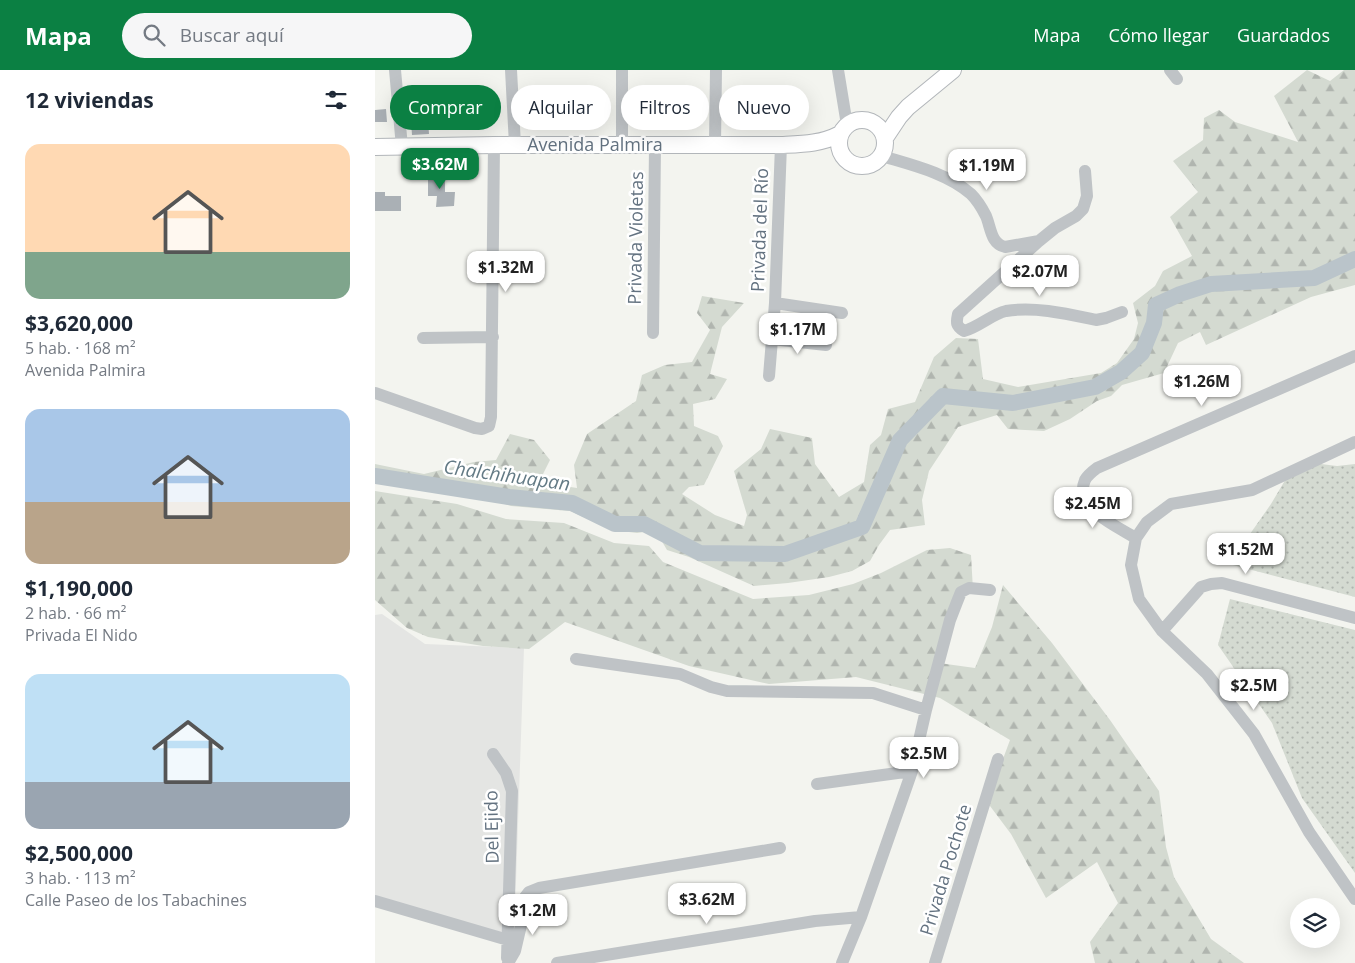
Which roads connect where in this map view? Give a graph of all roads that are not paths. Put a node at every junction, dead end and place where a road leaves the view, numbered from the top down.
1 (395, 70) edge
2 (511, 70) edge
3 (622, 70) edge
4 (716, 70) edge
5 (838, 70) edge
6 (953, 70) edge
7 (908, 107) junction
8 (865, 120) junction
9 (843, 130) junction
10 (885, 138) junction
11 (814, 143) junction
12 (715, 144) junction
13 (494, 145) junction
14 (515, 145) junction
15 (622, 145) junction
16 (655, 145) junction
17 (781, 145) junction
18 (402, 147) junction
19 (375, 148) edge
20 (841, 154) junction
21 (882, 156) junction
22 (1085, 171) dead end
23 (1039, 241) junction
24 (775, 303) junction
25 (1122, 312) dead end
26 (843, 313) dead end
27 (653, 332) dead end
28 (493, 337) junction
29 (423, 338) dead end
30 (772, 339) junction
31 (826, 345) dead end
32 (1355, 356) edge
33 (769, 376) dead end
34 (375, 393) edge
35 (1355, 442) edge
36 (1136, 538) junction
37 (990, 590) dead end
38 (1355, 618) edge
39 (1163, 631) junction
40 (576, 659) dead end
41 (926, 710) junction
42 (493, 754) dead end
43 (998, 759) dead end
44 (912, 771) junction
45 (817, 784) dead end
46 (780, 848) dead end
47 (1355, 899) edge
48 (375, 900) edge
49 (861, 917) junction
50 (509, 940) junction
51 (507, 963) edge
52 (557, 963) edge
53 (842, 963) edge
54 (935, 963) edge

1 - 18 street
2 - 14 street
3 - 15 street
4 - 12 street
5 - 9 street
6 - 7 main road
7 - 8 main road
7 - 10 main road
8 - 9 main road
8 - 10 main road
9 - 11 main road, Avenida Palmira
9 - 20 main road
10 - 21 main road
11 - 17 main road, Avenida Palmira
11 - 20 main road, Avenida Palmira
12 - 16 main road, Avenida Palmira
12 - 17 main road, Avenida Palmira
13 - 14 main road, Avenida Palmira
13 - 18 main road, Avenida Palmira
13 - 28 street
14 - 15 main road, Avenida Palmira
15 - 16 main road, Avenida Palmira
16 - 27 street, Privada Violetas
17 - 24 street, Privada del Río
18 - 19 main road, Avenida Palmira
20 - 21 main road
21 - 23 street
22 - 23 street
23 - 25 street
24 - 26 street
24 - 30 street, Privada del Río
28 - 29 street
28 - 34 street
30 - 31 street
30 - 33 street, Privada del Río
32 - 36 street
35 - 36 street
36 - 39 street
37 - 41 street
38 - 39 street
39 - 47 street
40 - 41 street
41 - 44 street
42 - 50 street, Del Ejido
43 - 54 street, Privada Pochote
44 - 45 street
44 - 49 street
46 - 51 street
48 - 50 street
49 - 52 street
49 - 53 street
50 - 51 street, Del Ejido

